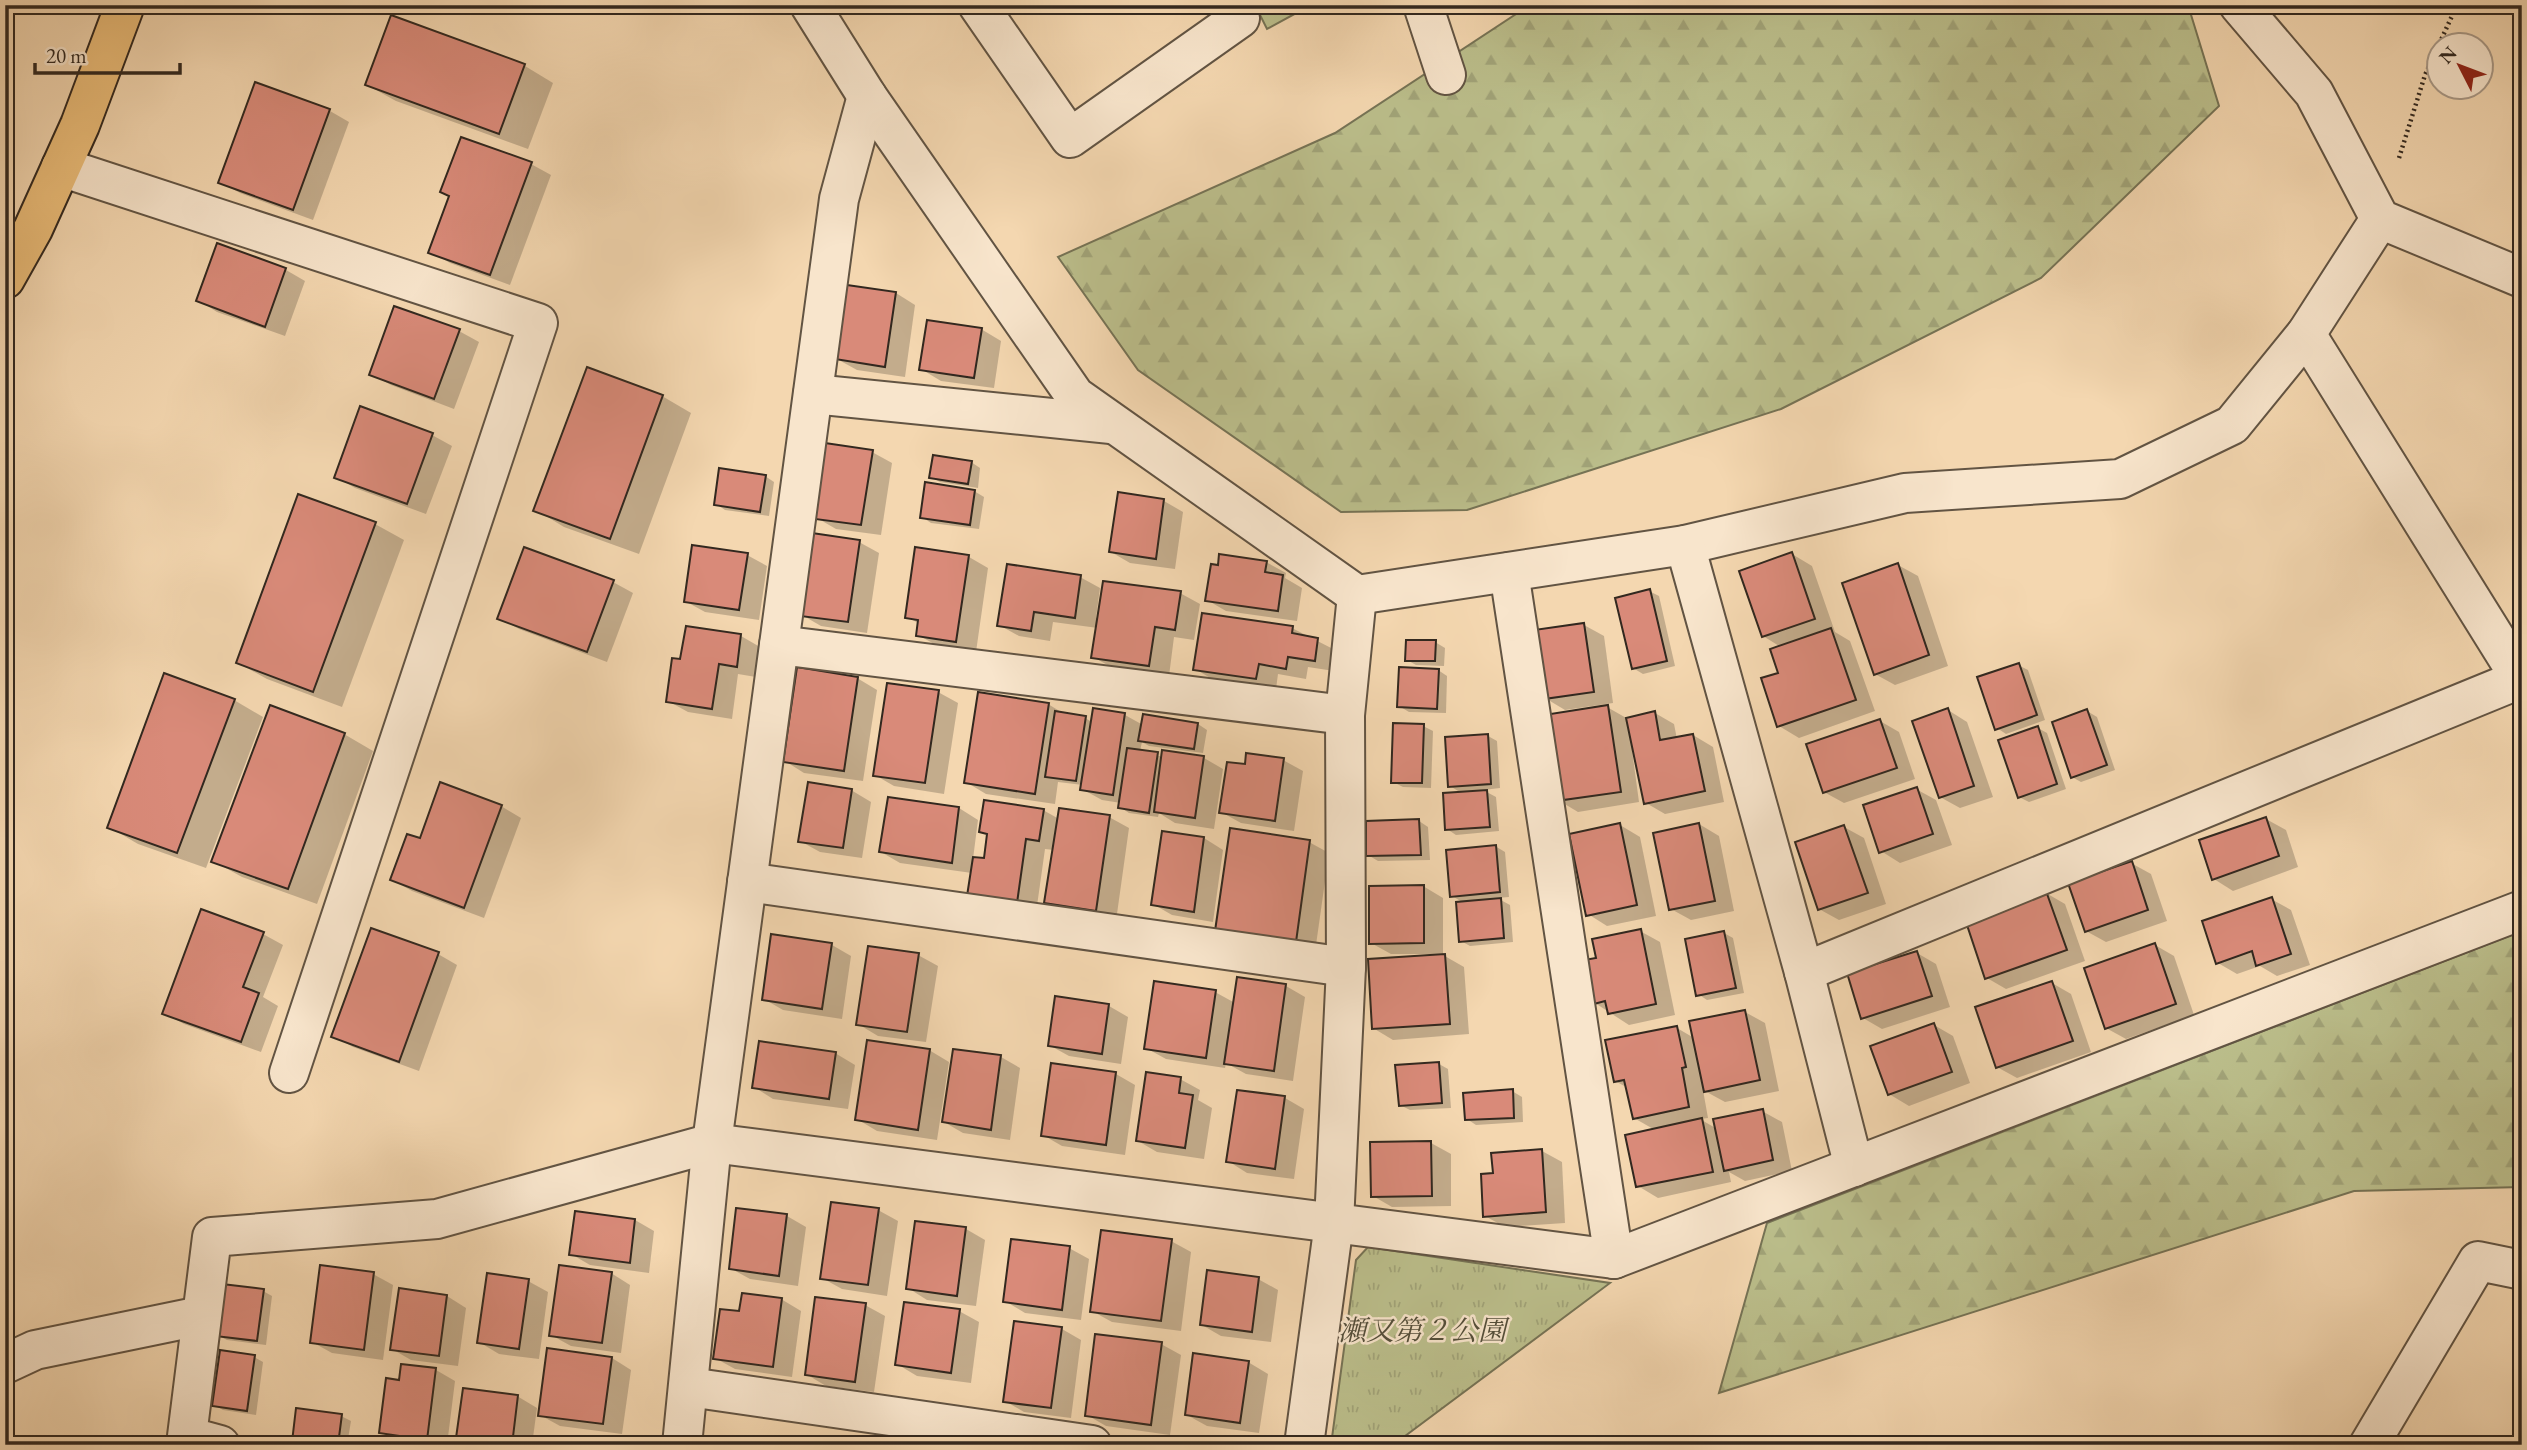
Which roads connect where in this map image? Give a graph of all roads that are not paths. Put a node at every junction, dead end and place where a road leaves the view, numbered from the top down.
1 (125, 5) edge
2 (810, 5) edge
3 (978, 5) edge
4 (1233, 5) edge
5 (1423, 5) edge
6 (2239, 5) edge
7 (1446, 75) dead end
8 (867, 96) junction
9 (61, 167) junction
10 (2380, 219) junction
11 (2522, 278) edge
12 (5, 279) edge
13 (2306, 334) junction
14 (813, 394) junction
15 (1114, 424) junction
16 (1685, 545) junction
17 (1508, 572) junction
18 (1357, 594) junction
19 (779, 645) junction
20 (2521, 680) edge
21 (1345, 715) junction
22 (747, 881) junction
23 (2522, 910) edge
24 (1346, 967) junction
25 (1804, 972) junction
26 (289, 1073) dead end
27 (712, 1143) junction
28 (1854, 1167) junction
29 (1334, 1223) junction
30 (1614, 1259) junction
31 (2522, 1270) edge
32 (200, 1316) junction
33 (5, 1364) edge
34 (689, 1387) junction
35 (220, 1445) edge
36 (682, 1445) edge
37 (1092, 1445) edge
38 (1304, 1445) edge
39 (2370, 1445) edge

1 - 9 main road
2 - 8 street
3 - 4 street
5 - 7 street
6 - 10 street
8 - 14 street
8 - 15 street
9 - 12 main road
9 - 26 street
10 - 11 street
10 - 13 street
13 - 16 street
13 - 20 street
14 - 15 street
14 - 19 street
15 - 18 street
16 - 17 street
16 - 25 street
17 - 18 street
17 - 30 street
18 - 21 street
19 - 21 street
19 - 22 street
20 - 25 street
21 - 24 street
22 - 24 street
22 - 27 street
23 - 28 street
24 - 29 street
25 - 28 street
27 - 29 street
27 - 32 street
27 - 34 street
28 - 30 street
29 - 30 street
29 - 38 street
31 - 39 street
32 - 33 street
32 - 35 street
34 - 36 street
34 - 37 street

